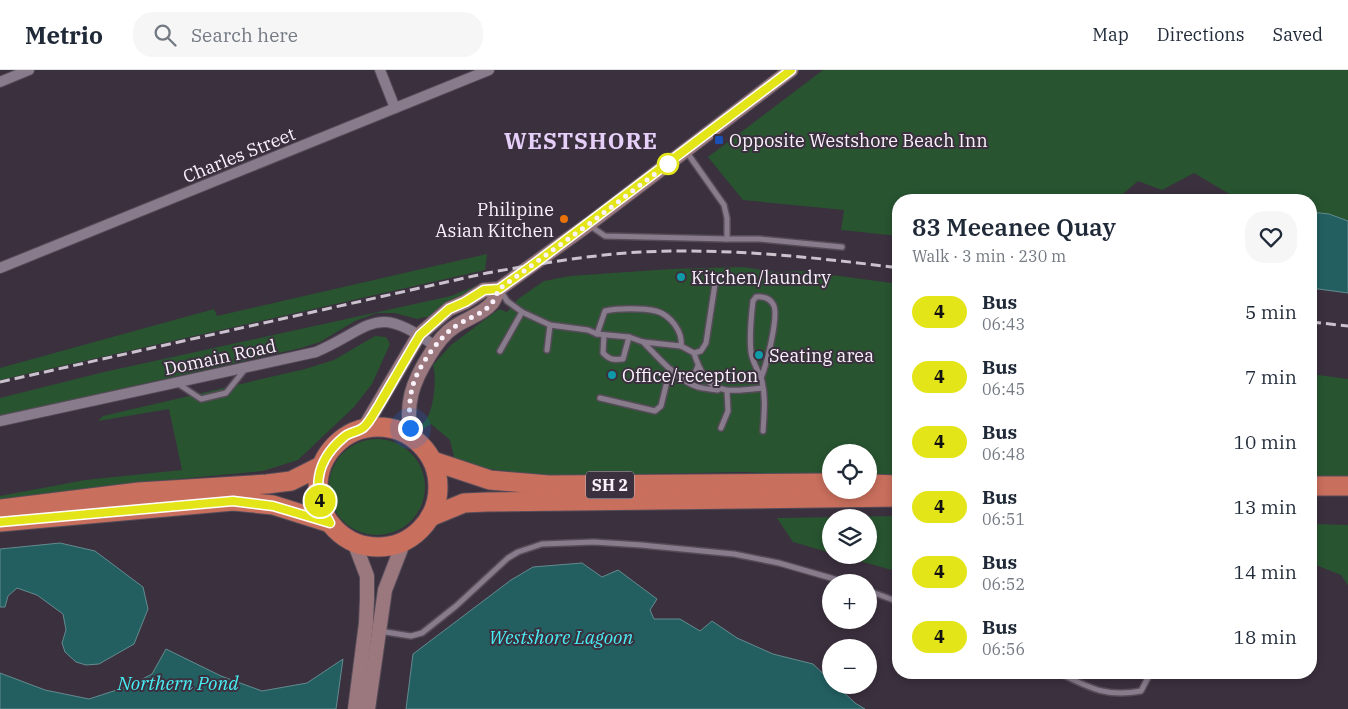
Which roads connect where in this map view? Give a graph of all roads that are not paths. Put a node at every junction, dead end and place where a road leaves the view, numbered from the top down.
1 (29, 70) edge
2 (380, 70) edge
3 (489, 70) edge
4 (791, 70) edge
5 (0, 82) edge
6 (395, 108) junction
7 (686, 150) junction
8 (589, 224) junction
9 (727, 239) junction
10 (842, 246) dead end
11 (0, 268) edge
12 (715, 284) dead end
13 (499, 289) junction
14 (522, 312) junction
15 (550, 325) junction
16 (597, 334) junction
17 (420, 335) junction
18 (604, 335) junction
19 (629, 337) junction
20 (643, 342) junction
21 (435, 346) junction
22 (681, 346) junction
23 (547, 350) dead end
24 (500, 351) dead end
25 (694, 353) junction
26 (698, 366) junction
27 (246, 368) junction
28 (670, 368) junction
29 (761, 378) junction
30 (685, 380) junction
31 (176, 383) junction
32 (763, 388) junction
33 (719, 390) junction
34 (727, 391) junction
35 (600, 398) dead end
36 (0, 421) edge
37 (364, 428) junction
38 (722, 428) dead end
39 (763, 431) dead end
40 (411, 436) junction
41 (433, 461) junction
42 (321, 466) junction
43 (822, 483) edge
44 (877, 484) edge
45 (892, 484) edge
46 (1317, 486) edge
47 (1348, 486) edge
48 (892, 497) edge
49 (1317, 497) edge
50 (1348, 497) edge
51 (0, 509) edge
52 (430, 516) junction
53 (0, 522) edge
54 (330, 523) junction
55 (404, 541) junction
56 (354, 542) junction
57 (822, 575) edge
58 (877, 593) edge
59 (892, 599) edge
60 (372, 630) junction
61 (1071, 679) edge
62 (1147, 679) edge
63 (355, 709) edge
64 (368, 709) edge

1 - 5 street
2 - 6 street
3 - 6 street, Charles Street
4 - 7 main road
6 - 11 street, Charles Street
7 - 8 main road
7 - 9 lane
8 - 9 lane
8 - 13 main road
9 - 10 lane
12 - 25 lane
13 - 14 lane
13 - 17 main road
13 - 21 main road
14 - 15 lane
14 - 24 lane
15 - 16 lane
15 - 23 lane
16 - 18 lane
16 - 22 lane
17 - 21 street, Domain Road
17 - 27 street, Domain Road
17 - 37 main road
18 - 19 lane
18 - 19 lane
19 - 20 lane
20 - 22 lane
20 - 28 lane
21 - 40 main road
22 - 25 lane
25 - 26 lane
26 - 30 lane
26 - 33 lane
27 - 31 street, Domain Road
27 - 31 lane
28 - 30 lane
28 - 35 lane
29 - 29 lane
29 - 32 lane
30 - 33 lane
31 - 36 street, Domain Road
32 - 34 lane
32 - 39 lane
33 - 34 lane
34 - 38 lane
37 - 40 highway, SH 2
37 - 42 highway, SH 2
40 - 41 highway, SH 2
41 - 43 highway, SH 2
41 - 52 highway, SH 2
42 - 51 highway, SH 2
42 - 54 highway, SH 2
44 - 45 highway
46 - 47 highway
48 - 52 highway, SH 2
49 - 50 highway
52 - 55 highway, SH 2
53 - 54 highway, SH 2
54 - 56 highway, SH 2
55 - 56 highway, SH 2
55 - 60 main road
56 - 60 main road
57 - 60 lane
58 - 59 lane
60 - 63 main road
60 - 64 main road
61 - 62 lane

